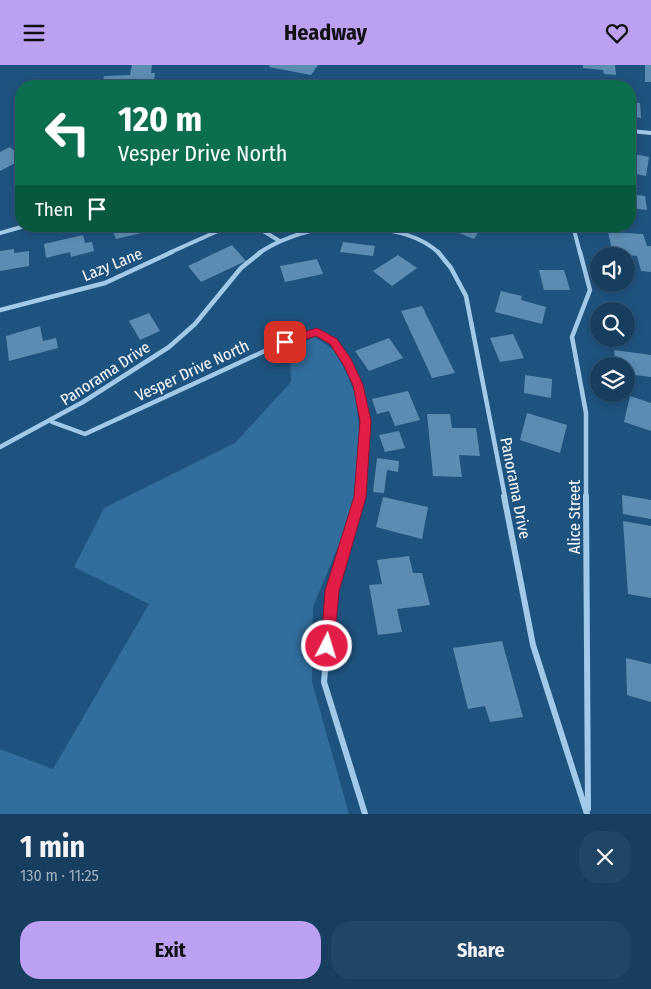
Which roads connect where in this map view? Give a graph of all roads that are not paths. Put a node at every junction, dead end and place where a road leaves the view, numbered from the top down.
1 (636, 132) edge
2 (651, 133) edge
3 (15, 229) edge
4 (216, 232) edge
5 (265, 232) edge
6 (303, 232) edge
7 (393, 232) edge
8 (575, 232) edge
9 (0, 233) edge
10 (278, 240) junction
11 (0, 310) edge
12 (52, 422) junction
13 (0, 447) edge
14 (366, 814) edge
15 (588, 814) edge

1 - 2 street
3 - 9 street
4 - 11 street, Lazy Lane
5 - 10 street
6 - 10 street, Panorama Drive
7 - 15 street, Panorama Drive
8 - 15 street, Alice Street
10 - 12 street, Panorama Drive
12 - 13 street, Panorama Drive
12 - 14 street, Vesper Drive North

